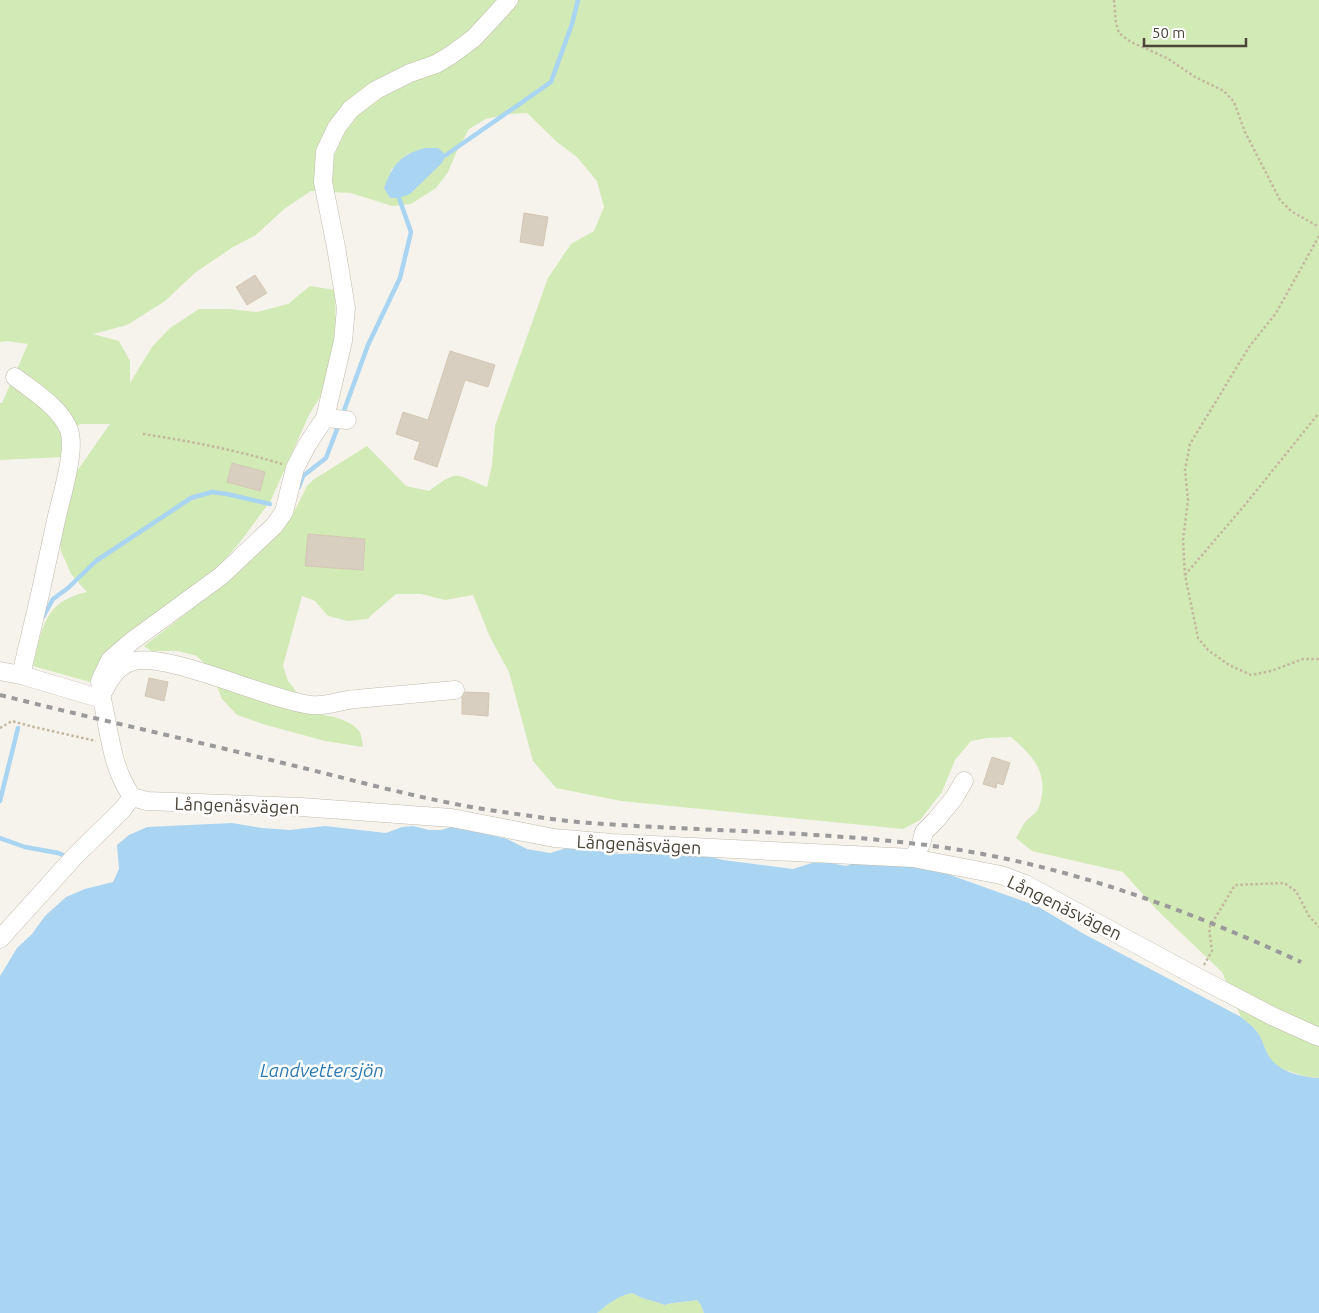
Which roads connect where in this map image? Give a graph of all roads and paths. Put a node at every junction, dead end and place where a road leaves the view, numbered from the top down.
1 (509, 0) edge
2 (1114, 0) edge
3 (1319, 227) edge
4 (1319, 236) edge
5 (15, 378) dead end
6 (1319, 413) edge
7 (143, 434) dead end
8 (296, 468) junction
9 (1185, 576) junction
10 (1319, 659) edge
11 (0, 671) edge
12 (21, 675) junction
13 (455, 690) dead end
14 (102, 699) junction
15 (0, 728) edge
16 (109, 743) junction
17 (964, 781) dead end
18 (132, 797) junction
19 (913, 858) junction
20 (1319, 927) edge
21 (0, 939) edge
22 (1197, 977) junction
23 (1319, 1037) edge

1 - 8 street
2 - 3 path
4 - 9 path
5 - 12 street
6 - 9 path
7 - 8 path
8 - 14 street
9 - 10 path
11 - 12 street
12 - 14 street
13 - 14 street
14 - 16 street
15 - 16 path
16 - 18 street
17 - 19 street
18 - 19 street, Långenäsvägen
18 - 21 street
19 - 22 street, Långenäsvägen
20 - 22 path
22 - 23 street, Långenäsvägen

